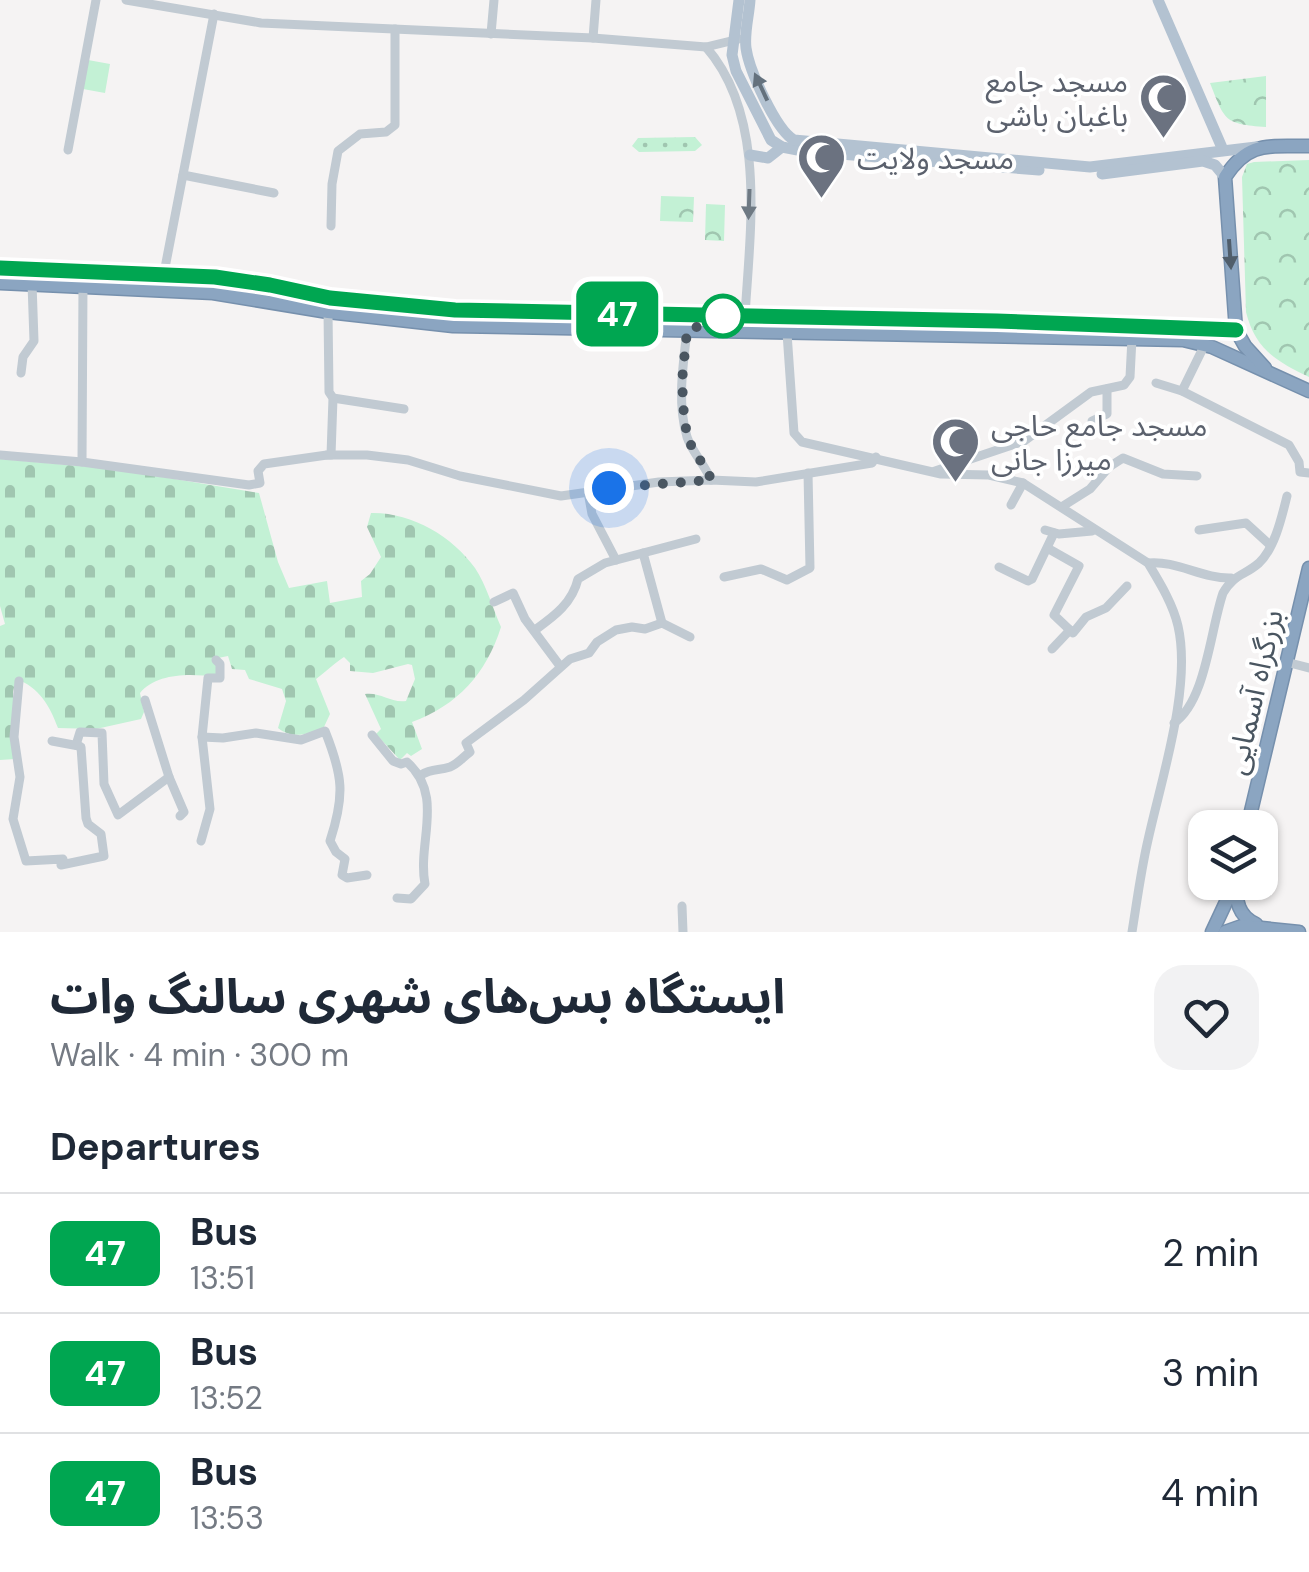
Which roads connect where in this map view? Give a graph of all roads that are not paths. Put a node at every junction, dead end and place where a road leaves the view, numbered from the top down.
1 (96, 0) edge
2 (126, 0) edge
3 (494, 0) edge
4 (596, 0) edge
5 (739, 0) edge
6 (750, 0) edge
7 (1158, 0) edge
8 (214, 14) junction
9 (395, 30) junction
10 (491, 34) junction
11 (593, 38) junction
12 (738, 41) junction
13 (706, 47) junction
14 (725, 72) junction
15 (1309, 146) edge
16 (1256, 147) junction
17 (782, 148) junction
18 (68, 150) dead end
19 (1223, 150) junction
20 (750, 155) junction
21 (184, 175) junction
22 (1225, 178) junction
23 (274, 193) dead end
24 (331, 226) dead end
25 (0, 268) edge
26 (84, 270) junction
27 (164, 273) junction
28 (0, 282) edge
29 (32, 283) junction
30 (83, 284) junction
31 (328, 312) junction
32 (566, 313) junction
33 (745, 316) junction
34 (566, 329) junction
35 (1236, 330) junction
36 (687, 331) junction
37 (787, 333) junction
38 (1132, 338) junction
39 (1205, 344) junction
40 (20, 373) dead end
41 (1270, 373) junction
42 (1156, 383) dead end
43 (1107, 389) junction
44 (1182, 391) junction
45 (1309, 391) edge
46 (333, 398) junction
47 (404, 410) dead end
48 (1092, 421) dead end
49 (0, 455) edge
50 (327, 455) junction
51 (876, 457) junction
52 (82, 462) junction
53 (932, 472) junction
54 (808, 473) junction
55 (1309, 473) edge
56 (1196, 476) dead end
57 (712, 480) junction
58 (1023, 483) junction
59 (588, 492) junction
60 (1286, 496) dead end
61 (1011, 506) dead end
62 (1063, 506) junction
63 (1199, 530) dead end
64 (1095, 531) junction
65 (696, 540) dead end
66 (1270, 545) junction
67 (1049, 549) junction
68 (643, 553) junction
69 (616, 560) junction
70 (1259, 563) junction
71 (1148, 564) junction
72 (999, 567) dead end
73 (1309, 568) edge
74 (1269, 571) dead end
75 (724, 577) dead end
76 (1232, 578) junction
77 (1127, 586) dead end
78 (494, 602) dead end
79 (662, 623) junction
80 (535, 630) junction
81 (1070, 630) junction
82 (690, 637) dead end
83 (1052, 649) dead end
84 (216, 660) dead end
85 (1286, 662) junction
86 (560, 666) junction
87 (1309, 668) edge
88 (19, 682) dead end
89 (145, 700) dead end
90 (1174, 723) junction
91 (372, 735) dead end
92 (202, 737) junction
93 (52, 741) dead end
94 (80, 747) junction
95 (421, 775) junction
96 (169, 777) junction
97 (1251, 810) edge
98 (180, 816) dead end
99 (201, 842) dead end
100 (367, 875) dead end
101 (397, 898) dead end
102 (1227, 900) edge
103 (1238, 900) edge
104 (682, 906) dead end
105 (1268, 929) junction
106 (683, 932) edge
107 (1132, 932) edge
108 (1212, 932) edge
109 (1226, 932) edge
110 (1299, 932) edge

1 - 18 street
2 - 8 street
3 - 10 street
4 - 11 street
5 - 12 main road
6 - 12 main road
7 - 19 main road
8 - 9 street
8 - 21 street
9 - 10 street
9 - 24 street
10 - 11 street
11 - 13 street
12 - 13 street
12 - 14 main road
12 - 17 main road
19 -> 12 main road
13 - 14 street
14 - 20 street
15 - 16 highway
16 - 19 main road
16 - 22 highway
17 - 20 main road
17 - 22 main road
20 -> 33 street
21 - 23 street
21 - 27 street
22 -> 35 highway
25 - 26 highway
26 - 27 highway
26 - 30 street
27 - 32 highway
28 - 29 highway
29 - 30 highway
29 - 40 street
30 - 31 highway
30 - 52 street
31 - 34 highway
31 - 46 street
32 - 33 highway
32 - 34 highway
33 - 35 highway
34 - 36 highway
35 - 41 highway
36 - 37 highway
36 - 57 street
37 - 38 highway
37 - 51 street
38 - 39 highway
38 - 43 street
39 - 41 highway
39 - 44 street
41 - 45 highway
42 - 44 street
43 - 48 street
43 - 53 street
44 - 55 street
46 - 47 street
46 - 50 street
49 - 52 street
50 - 52 street
50 - 59 street
51 - 53 street
51 - 54 street
53 - 58 street
54 - 57 street
54 - 75 street
56 - 62 street
57 - 59 street
58 - 61 street
58 - 62 street
59 - 69 street
60 - 66 street
62 - 64 street
63 - 66 street
64 - 67 street
64 - 71 street
65 - 68 street
66 - 70 street
67 - 72 street
67 - 81 street
68 - 69 street
68 - 79 street
69 - 80 street
70 - 74 street
70 - 76 street
71 - 76 street
71 - 90 street
73 - 85 highway, بزرگراه آسمایی
76 - 90 street
77 - 81 street
78 - 80 street
79 - 82 street
79 - 86 street
80 - 86 street
81 - 83 street
84 - 92 street
85 - 87 street
85 - 97 highway, بزرگراه آسمایی
86 - 95 street
88 - 94 street
89 - 96 street
90 - 107 street
91 - 95 street
92 - 99 street
92 - 100 street
93 - 94 street
94 - 96 street
95 - 101 street
96 - 98 street
102 - 108 highway
103 - 105 highway
104 - 106 street
105 - 109 highway
105 - 110 highway

